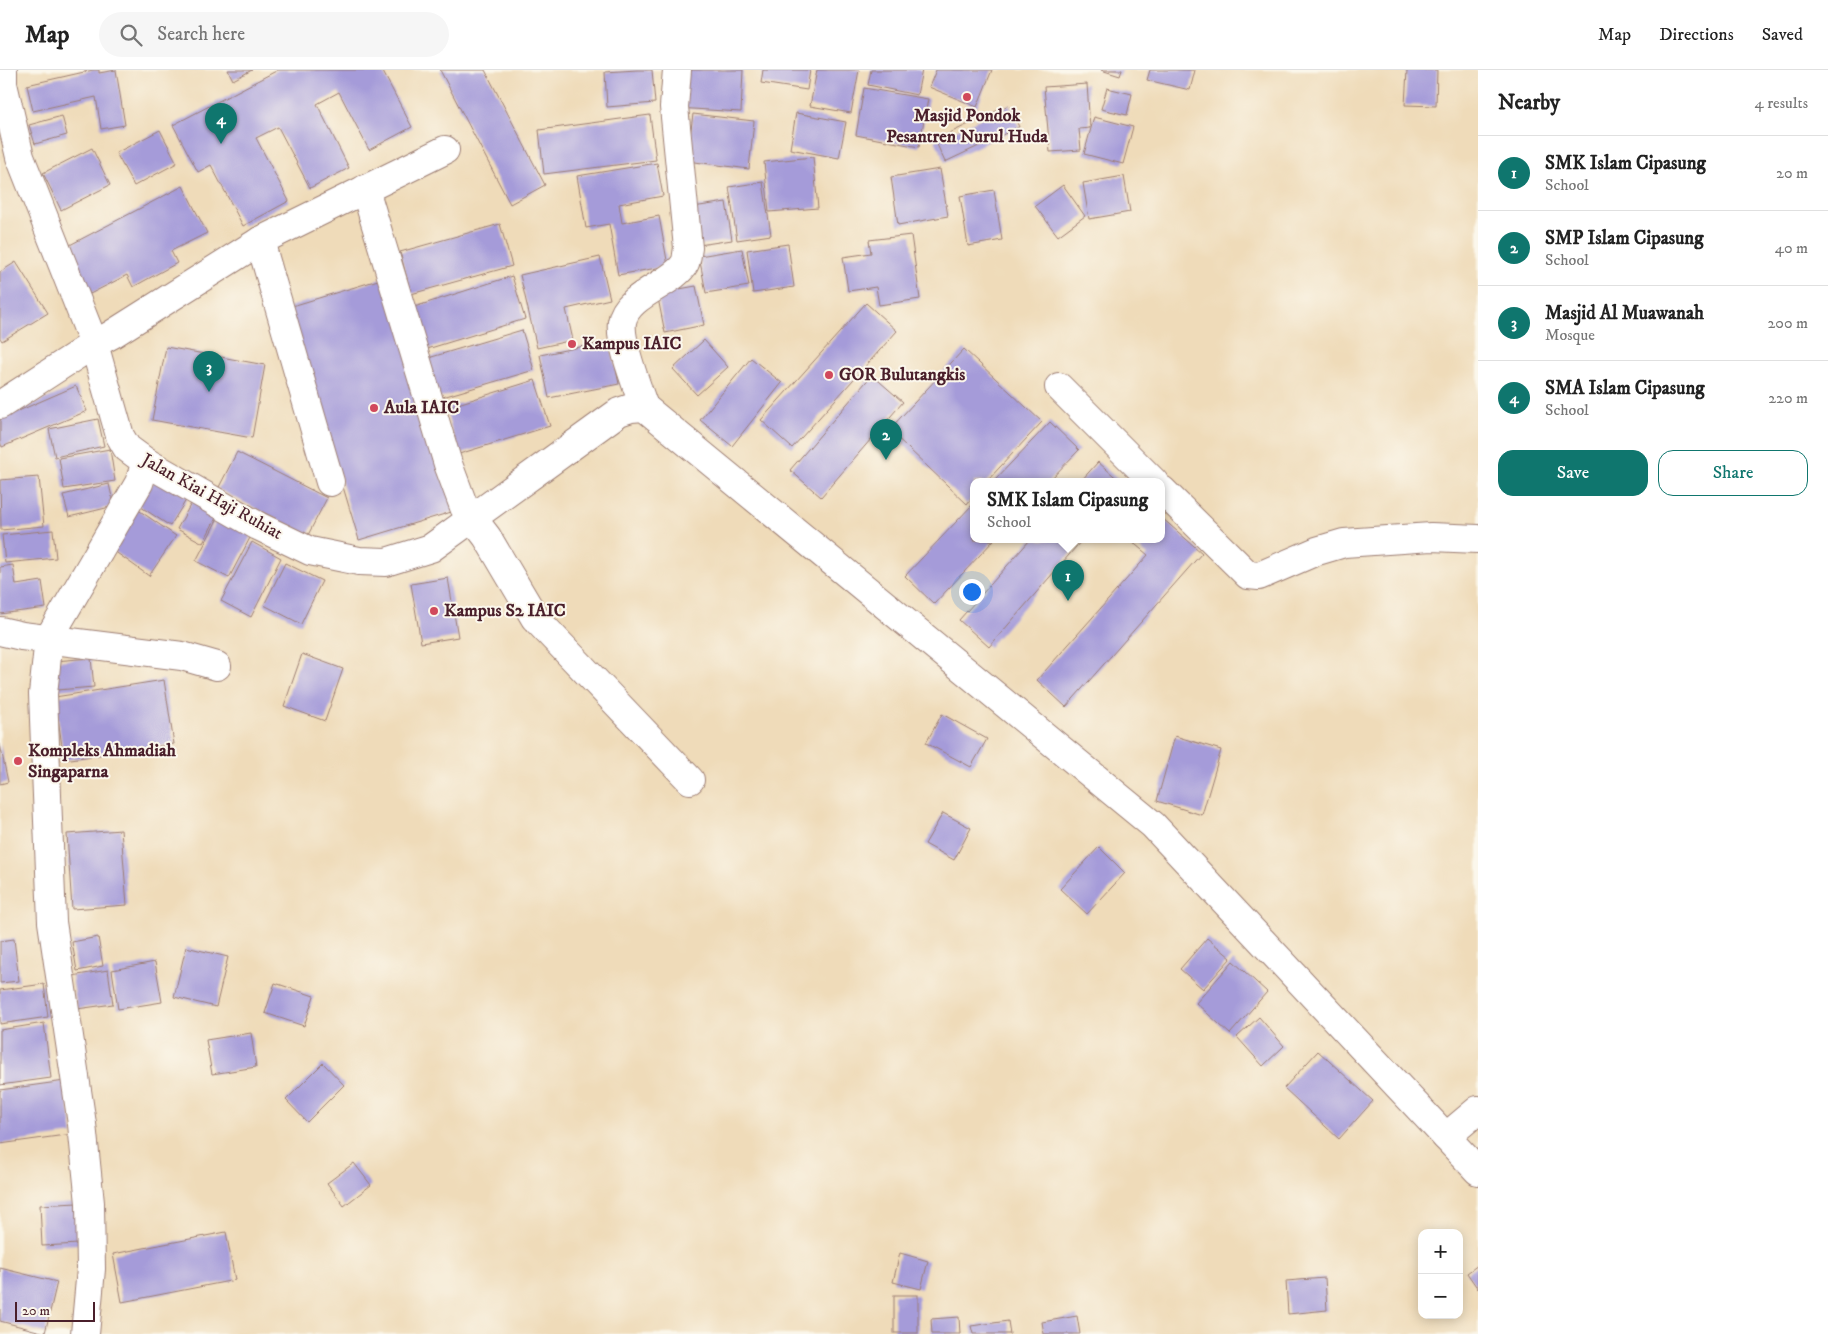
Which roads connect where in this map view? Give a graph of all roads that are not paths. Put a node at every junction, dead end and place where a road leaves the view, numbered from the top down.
1 (4, 70) edge
2 (677, 70) edge
3 (445, 150) dead end
4 (365, 189) junction
5 (260, 241) junction
6 (94, 344) junction
7 (1059, 386) dead end
8 (0, 405) edge
9 (631, 409) junction
10 (146, 462) junction
11 (1150, 478) edge
12 (330, 482) dead end
13 (1165, 493) edge
14 (471, 519) junction
15 (1478, 540) edge
16 (0, 631) edge
17 (49, 638) junction
18 (217, 666) dead end
19 (690, 780) dead end
20 (1478, 1110) edge
21 (1446, 1137) junction
22 (1473, 1166) edge
23 (85, 1334) edge

1 - 6 street, Jalan Kiai Haji Ruhiat
2 - 9 street
3 - 4 street
4 - 5 street
4 - 14 street
5 - 6 street
5 - 12 street
6 - 8 street
6 - 10 street, Jalan Kiai Haji Ruhiat
7 - 11 street
9 - 14 street, Jalan Kiai Haji Ruhiat
9 - 21 street
10 - 14 street, Jalan Kiai Haji Ruhiat
10 - 17 street
13 - 15 street
14 - 19 street
16 - 17 street
17 - 18 street
17 - 23 street
20 - 21 street
21 - 22 street

